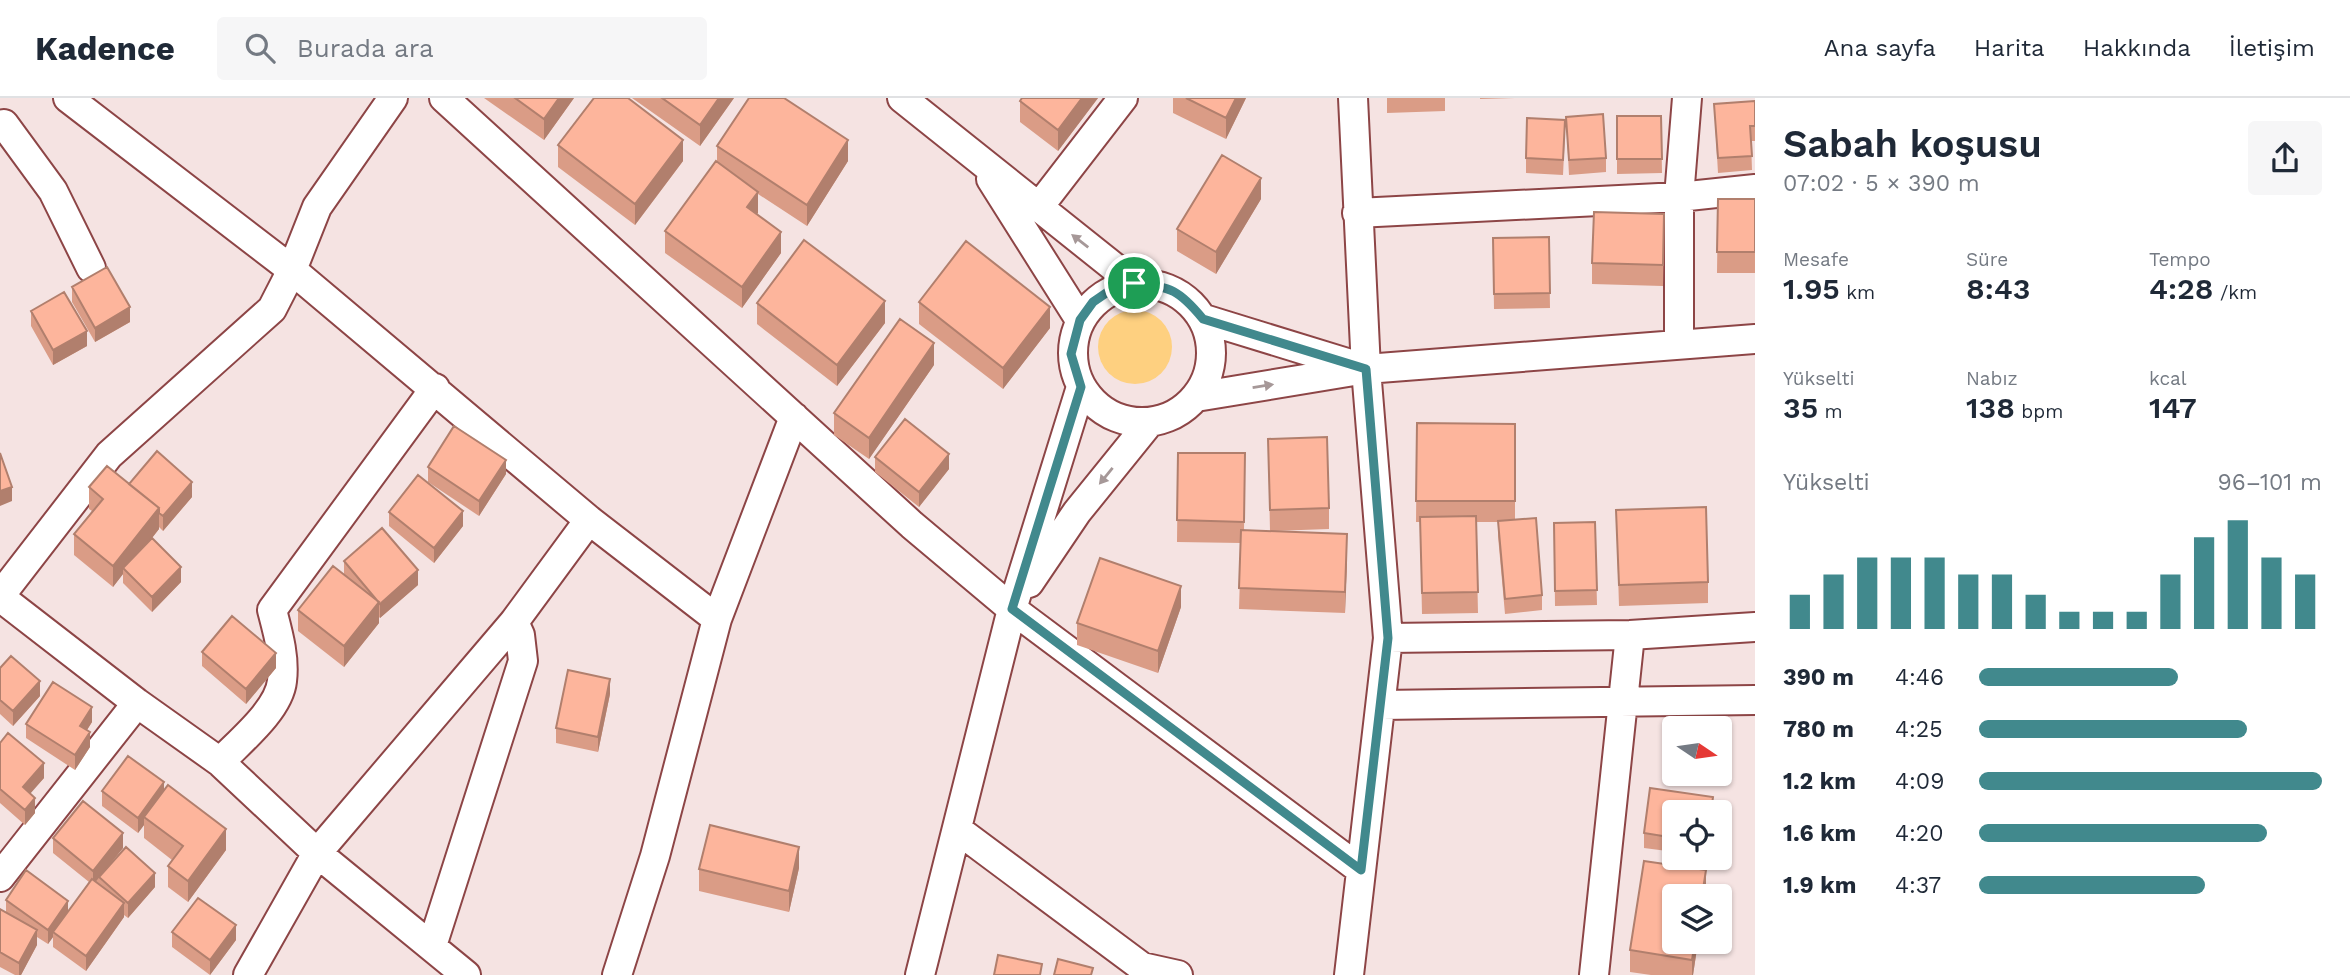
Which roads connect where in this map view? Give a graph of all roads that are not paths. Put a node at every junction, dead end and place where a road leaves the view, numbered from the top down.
1 (68, 98) edge
2 (394, 98) edge
3 (444, 98) edge
4 (902, 98) edge
5 (1123, 98) edge
6 (1353, 98) edge
7 (1687, 98) edge
8 (1, 124) edge
9 (980, 162) junction
10 (1755, 189) edge
11 (1679, 197) junction
12 (1038, 208) junction
13 (1357, 213) junction
14 (91, 268) dead end
15 (292, 271) junction
16 (1134, 283) junction
17 (1203, 319) junction
18 (1080, 320) junction
19 (1755, 339) edge
20 (1679, 344) junction
21 (1366, 369) junction
22 (1081, 387) junction
23 (435, 388) junction
24 (1196, 397) junction
25 (794, 417) junction
26 (1149, 423) junction
27 (589, 520) junction
28 (0, 597) edge
29 (1012, 609) junction
30 (717, 619) junction
31 (513, 622) junction
32 (1755, 627) edge
33 (1630, 635) junction
34 (1388, 638) junction
35 (1755, 700) edge
36 (1624, 702) junction
37 (137, 703) junction
38 (1381, 705) junction
39 (220, 762) junction
40 (958, 830) junction
41 (317, 853) junction
42 (1361, 870) junction
43 (0, 877) edge
44 (432, 946) junction
45 (1141, 971) edge
46 (248, 975) edge
47 (466, 975) edge
48 (617, 975) edge
49 (920, 975) edge
50 (1178, 975) edge
51 (1349, 975) edge
52 (1594, 975) edge

1 - 15 street
2 - 15 street
3 - 25 street
4 - 9 street
5 - 12 street
6 - 13 street
7 - 11 street
8 - 14 street
9 - 12 street
9 - 18 street
10 - 11 street
11 - 13 street
11 - 20 street
16 -> 12 street
13 - 21 street
15 - 23 street
15 - 28 street
16 - 17 street
16 - 18 street
17 - 21 street
17 - 24 street
18 - 22 street
19 - 20 street
20 - 21 street
24 -> 21 street
21 - 34 street
22 - 26 street
22 - 29 street
23 - 27 street
23 - 39 street
24 - 26 street
25 - 29 street
25 - 30 street
26 -> 29 street
27 - 30 street
27 - 31 street
28 - 37 street
29 - 40 street
29 - 42 street
30 - 48 street
31 - 41 street
31 - 44 street
32 - 33 street
33 - 34 street
33 - 36 street
34 - 38 street
35 - 36 street
36 - 38 street
36 - 52 street
37 - 39 street
37 - 43 street
38 - 42 street
39 - 41 street
40 - 45 street
40 - 49 street
41 - 44 street
41 - 46 street
42 - 51 street
44 - 47 street
45 - 50 street

